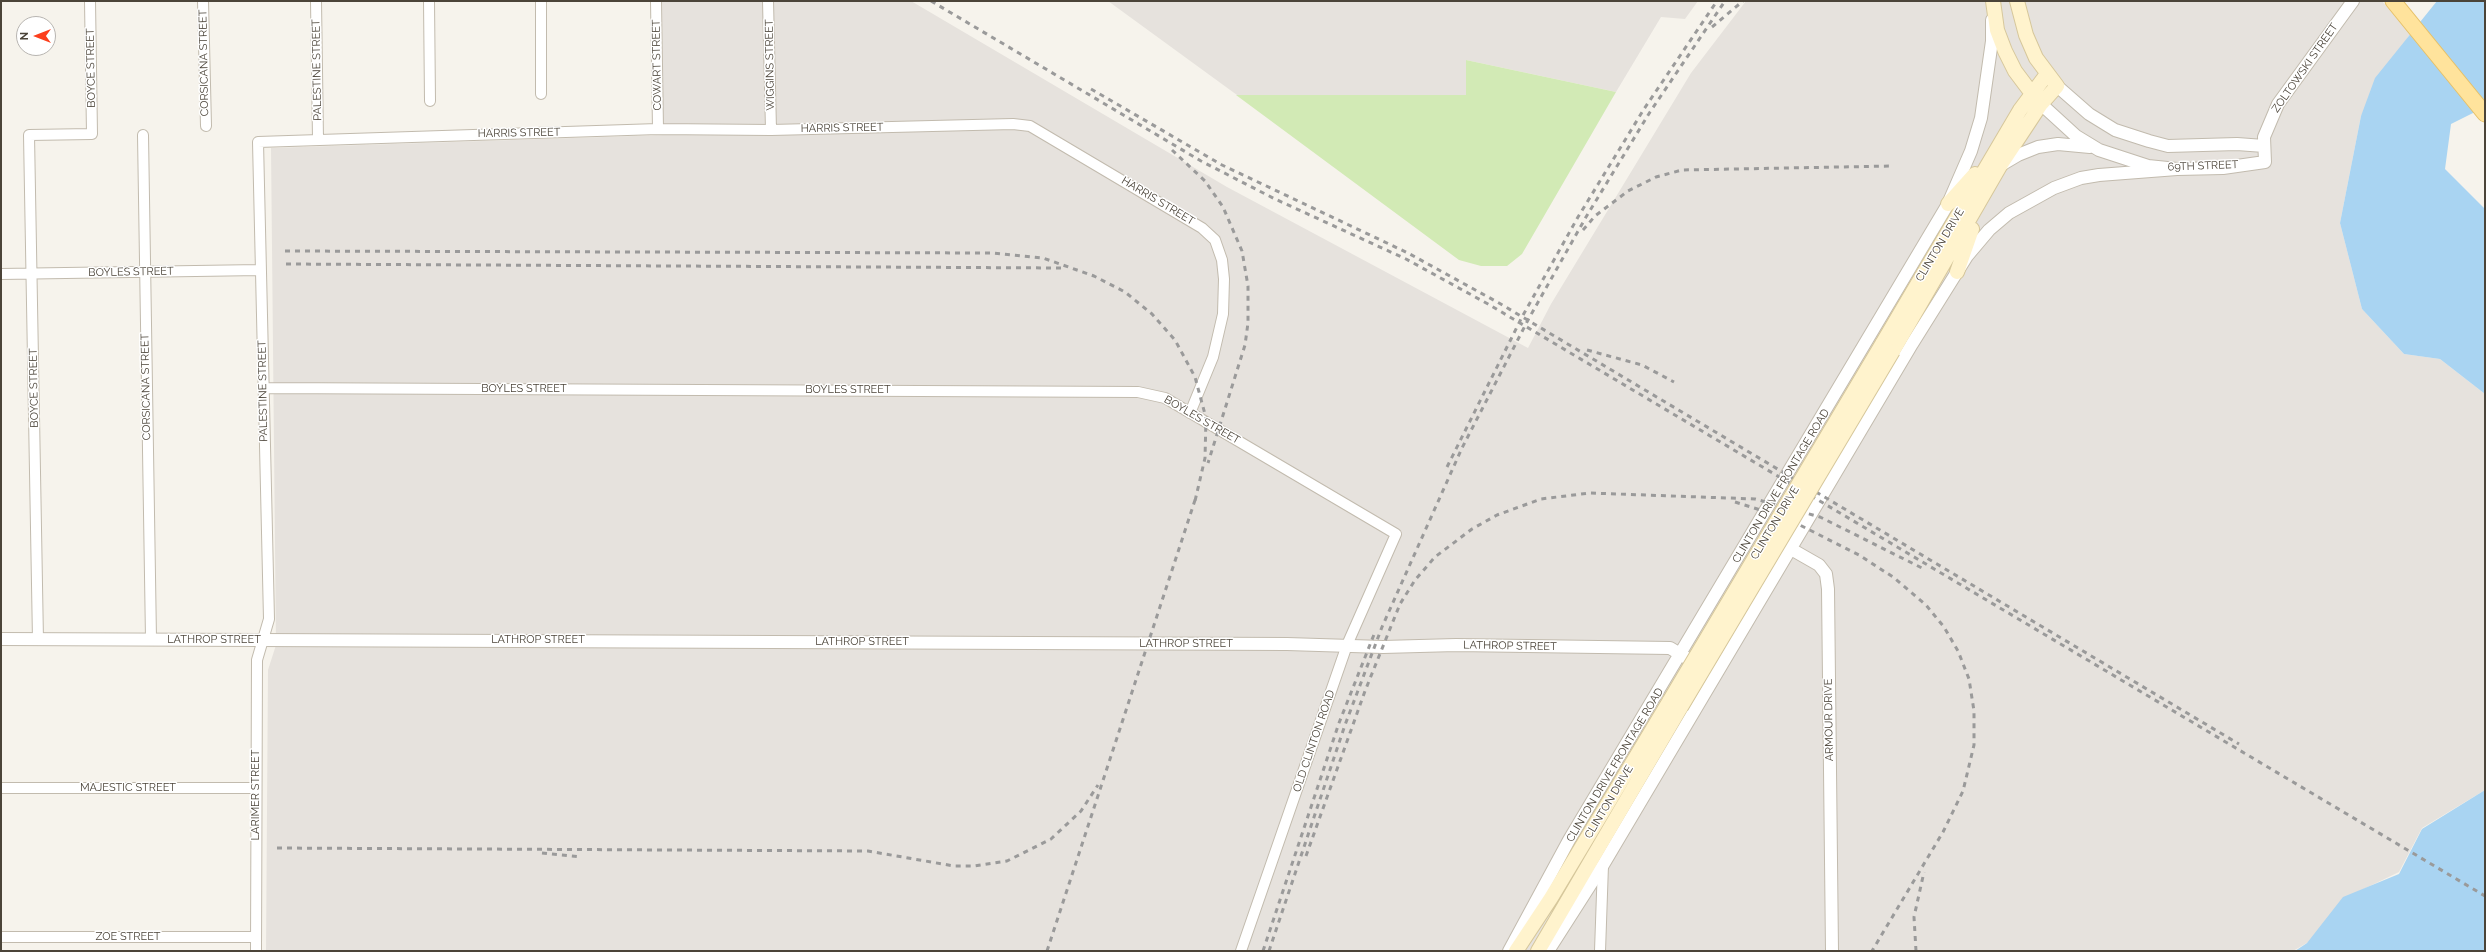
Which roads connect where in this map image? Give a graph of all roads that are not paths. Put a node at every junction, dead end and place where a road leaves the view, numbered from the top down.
1 (90, 1) edge
2 (203, 1) edge
3 (316, 1) edge
4 (429, 1) edge
5 (541, 1) edge
6 (656, 1) edge
7 (768, 1) edge
8 (1992, 1) edge
9 (2017, 1) edge
10 (2352, 1) edge
11 (2393, 1) edge
12 (2047, 74) junction
13 (2057, 86) junction
14 (541, 94) dead end
15 (2036, 98) junction
16 (430, 101) dead end
17 (2485, 114) edge
18 (206, 126) dead end
19 (658, 129) junction
20 (771, 130) junction
21 (143, 135) dead end
22 (318, 139) junction
23 (258, 142) joint
24 (2264, 146) junction
25 (1998, 147) junction
26 (2099, 150) junction
27 (2265, 162) joint
28 (2000, 166) junction
29 (2177, 170) junction
30 (1987, 189) junction
31 (1948, 204) junction
32 (260, 270) junction
33 (144, 271) junction
34 (1957, 272) junction
35 (1, 274) edge
36 (32, 274) junction
37 (1887, 348) junction
38 (263, 388) junction
39 (1190, 413) junction
40 (1756, 528) junction
41 (1396, 534) joint
42 (1790, 548) junction
43 (1, 639) edge
44 (151, 639) junction
45 (38, 640) junction
46 (263, 640) junction
47 (1347, 646) junction
48 (1681, 655) junction
49 (1715, 675) junction
50 (1675, 704) junction
51 (1, 788) edge
52 (255, 788) junction
53 (1603, 865) junction
54 (1, 936) edge
55 (256, 937) junction
56 (256, 951) edge
57 (1241, 951) edge
58 (1509, 951) edge
59 (1516, 951) edge
60 (1538, 951) edge
61 (1548, 951) edge
62 (1600, 951) edge
63 (1832, 951) edge

1 - 36 street, BOYCE STREET
2 - 18 street, CORSICANA STREET
3 - 22 street, PALESTINE STREET
4 - 16 street
5 - 14 street
6 - 19 street, COWART STREET
7 - 20 street, WIGGINS STREET
8 - 15 main road
8 - 31 street, CLINTON DRIVE FRONTAGE ROAD
9 - 12 main road
10 - 24 street, ZOLTOWSKI STREET
11 - 17 main road
12 - 13 main road
12 - 15 main road, CLINTON DRIVE
13 - 15 main road, CLINTON DRIVE
13 - 24 street, 69TH STREET
15 - 25 main road, CLINTON DRIVE
15 - 26 street, 69TH STREET
15 - 28 main road, CLINTON DRIVE
19 - 20 street, HARRIS STREET
19 - 22 street, HARRIS STREET
20 - 39 street, HARRIS STREET
21 - 33 street, CORSICANA STREET
22 - 23 street, HARRIS STREET
23 - 32 street, PALESTINE STREET
24 - 27 street, ZOLTOWSKI STREET
25 - 31 main road
25 - 37 main road, CLINTON DRIVE
26 - 28 street
26 - 29 street, 69TH STREET
27 - 29 street, 69TH STREET
28 - 30 main road, CLINTON DRIVE
29 - 34 street
30 - 34 main road
30 - 37 main road, CLINTON DRIVE
31 - 40 street, CLINTON DRIVE FRONTAGE ROAD
32 - 33 street, BOYLES STREET
32 - 38 street, PALESTINE STREET
33 - 36 street, BOYLES STREET
33 - 44 street, CORSICANA STREET
34 - 42 street
35 - 36 street, BOYLES STREET
36 - 45 street, BOYCE STREET
37 - 50 main road, CLINTON DRIVE, bridge
38 - 39 street, BOYLES STREET
38 - 46 street, PALESTINE STREET
39 - 41 street, BOYLES STREET
40 - 42 street, ARMOUR DRIVE
40 - 48 street, CLINTON DRIVE FRONTAGE ROAD
41 - 47 street, OLD CLINTON ROAD
42 - 49 street
42 - 63 street, ARMOUR DRIVE
43 - 45 street, LATHROP STREET
44 - 45 street, LATHROP STREET
44 - 46 street, LATHROP STREET
46 - 47 street, LATHROP STREET
46 - 52 street, LARIMER STREET
47 - 48 street, LATHROP STREET
47 - 57 street, OLD CLINTON ROAD
48 - 49 street, LATHROP STREET
48 - 58 street, CLINTON DRIVE FRONTAGE ROAD
49 - 53 street
50 - 59 main road, CLINTON DRIVE
50 - 60 main road, CLINTON DRIVE
51 - 52 street, MAJESTIC STREET
52 - 55 street, LARIMER STREET
53 - 61 street
53 - 62 street
54 - 55 street, ZOE STREET
55 - 56 street, LARIMER STREET

